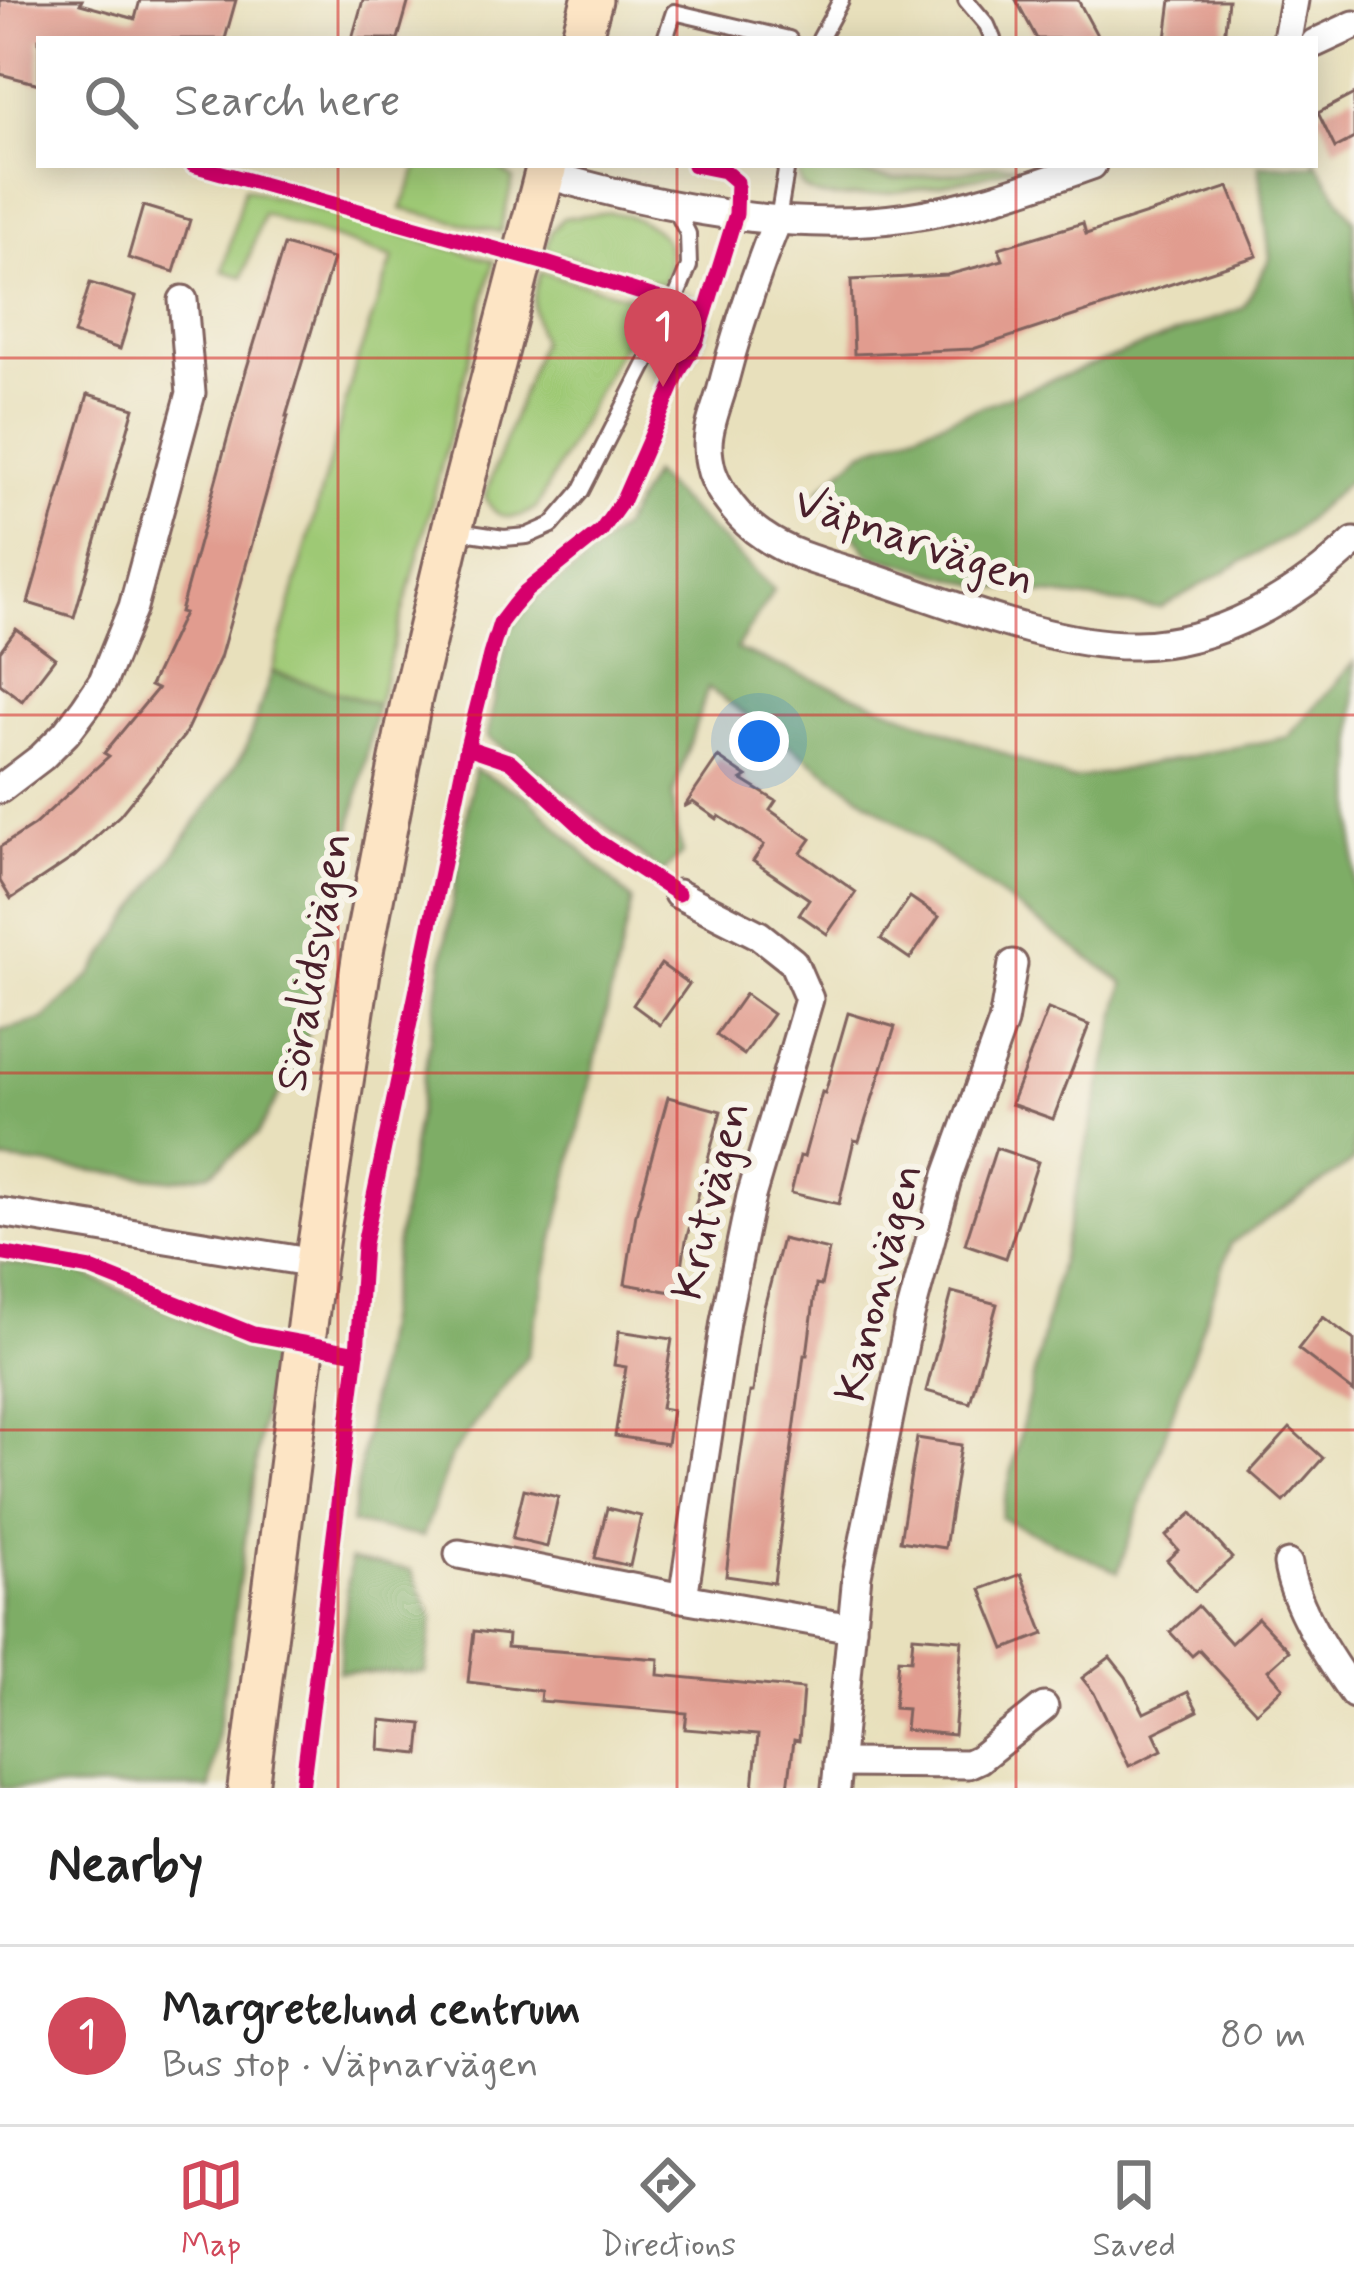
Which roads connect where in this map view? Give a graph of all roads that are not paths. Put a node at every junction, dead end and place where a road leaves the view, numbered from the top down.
1 (592, 0) edge
2 (841, 0) edge
3 (966, 0) edge
4 (1294, 0) edge
5 (1354, 25) edge
6 (582, 36) edge
7 (666, 36) edge
8 (776, 36) edge
9 (822, 36) edge
10 (992, 36) edge
11 (1288, 36) edge
12 (1318, 42) edge
13 (787, 168) edge
14 (546, 169) edge
15 (1052, 172) edge
16 (674, 206) junction
17 (778, 219) junction
18 (183, 300) dead end
19 (452, 530) junction
20 (1354, 542) edge
21 (0, 789) edge
22 (678, 894) dead end
23 (1013, 964) dead end
24 (0, 1212) edge
25 (315, 1263) junction
26 (459, 1554) dead end
27 (1288, 1564) dead end
28 (682, 1598) junction
29 (852, 1628) junction
30 (1354, 1694) edge
31 (1044, 1708) dead end
32 (837, 1776) edge
33 (248, 1788) edge

1 - 6 street
2 - 9 lane
3 - 10 lane
4 - 11 street
5 - 12 street
7 - 8 lane
13 - 17 lane
14 - 16 street
14 - 19 street, Söralidsvägen
15 - 17 street
16 - 17 street
16 - 19 lane
17 - 20 street, Väpnarvägen
18 - 21 street
19 - 25 street, Söralidsvägen
22 - 28 street, Krutvägen
23 - 29 street, Kanonvägen
24 - 25 street
25 - 33 street, Söralidsvägen
26 - 28 street
27 - 30 street
28 - 29 street
29 - 32 street, Kanonvägen
31 - 32 street, Kanonvägen

